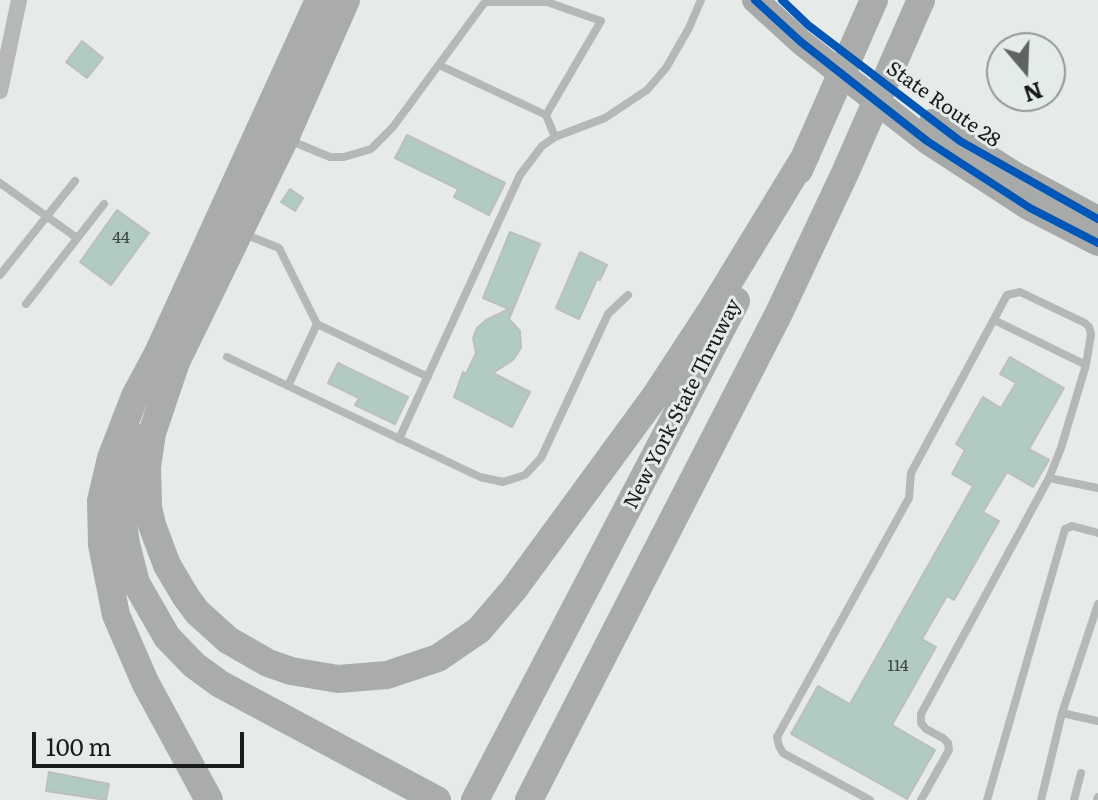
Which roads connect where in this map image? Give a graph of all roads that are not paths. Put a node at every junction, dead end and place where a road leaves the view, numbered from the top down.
1 (19, 0) edge
2 (317, 0) edge
3 (346, 0) edge
4 (701, 0) edge
5 (755, 0) edge
6 (782, 0) edge
7 (874, 0) edge
8 (921, 0) edge
9 (804, 33) junction
10 (439, 65) junction
11 (0, 91) edge
12 (546, 115) junction
13 (930, 132) junction
14 (555, 137) junction
15 (285, 138) junction
16 (806, 155) junction
17 (75, 181) dead end
18 (0, 183) edge
19 (104, 204) dead end
20 (47, 215) junction
21 (1098, 219) edge
22 (239, 232) junction
23 (77, 238) junction
24 (1098, 243) edge
25 (0, 275) edge
26 (628, 295) dead end
27 (26, 304) dead end
28 (994, 320) junction
29 (317, 324) junction
30 (227, 357) dead end
31 (1086, 365) junction
32 (172, 374) junction
33 (428, 377) junction
34 (288, 386) junction
35 (124, 426) junction
36 (399, 439) junction
37 (1049, 478) junction
38 (1098, 488) edge
39 (1098, 533) edge
40 (1098, 604) edge
41 (1062, 713) junction
42 (1098, 721) edge
43 (1081, 773) dead end
44 (531, 797) edge
45 (428, 799) edge
46 (209, 800) edge
47 (475, 800) edge
48 (870, 800) edge
49 (921, 800) edge
50 (987, 800) edge
51 (1041, 800) edge
52 (1074, 800) edge

1 - 11 street
2 - 35 highway
3 - 15 highway
4 - 14 lane
5 - 9 highway, State Route 28
6 - 9 highway, State Route 28
7 - 16 highway, New York State Thruway
8 - 44 highway
9 - 13 highway, State Route 28
10 - 12 lane
10 - 12 lane
10 - 15 lane
12 - 14 lane
13 - 21 highway, State Route 28
13 - 24 highway, State Route 28
14 - 33 lane
15 - 22 highway
16 - 32 highway
16 - 47 highway, New York State Thruway
17 - 20 lane
18 - 20 lane
19 - 23 lane
20 - 23 lane
20 - 25 lane
22 - 29 lane
22 - 32 highway
23 - 27 lane
26 - 36 lane
28 - 31 lane
28 - 31 lane
28 - 48 lane
29 - 33 lane
29 - 34 lane
30 - 34 lane
31 - 37 lane
32 - 45 highway
33 - 36 lane
34 - 36 lane
35 - 45 highway
35 - 46 highway
37 - 38 lane
37 - 49 lane
39 - 50 lane
40 - 41 lane
41 - 42 lane
41 - 51 lane
43 - 52 lane

